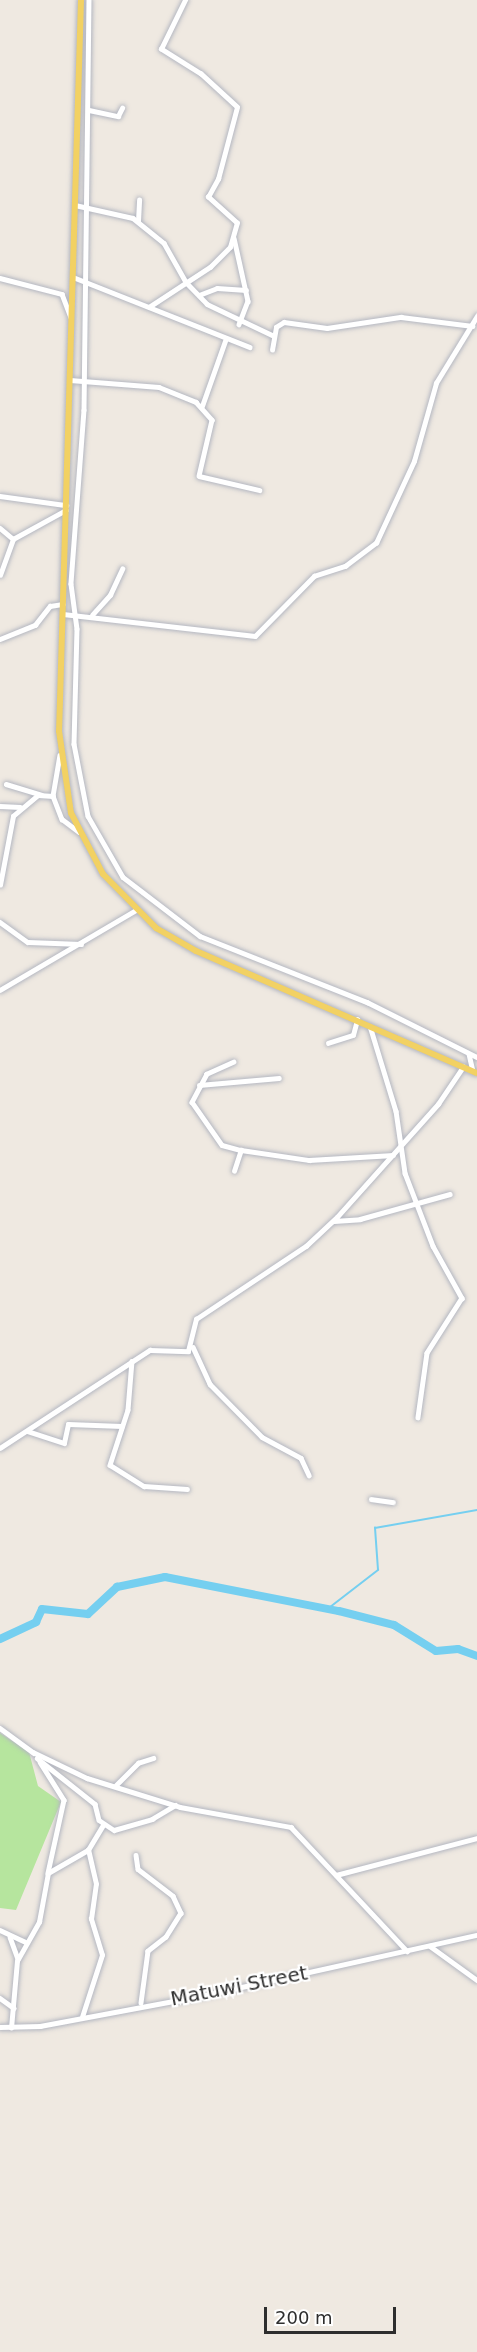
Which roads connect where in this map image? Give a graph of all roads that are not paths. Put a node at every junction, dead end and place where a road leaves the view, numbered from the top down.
1 (81, 0) edge
2 (89, 0) edge
3 (185, 0) edge
4 (122, 108) dead end
5 (89, 110) dead end
6 (139, 200) dead end
7 (75, 205) junction
8 (85, 207) junction
9 (139, 223) junction
10 (234, 238) junction
11 (0, 278) edge
12 (73, 278) junction
13 (84, 280) junction
14 (186, 282) junction
15 (246, 290) junction
16 (62, 294) junction
17 (73, 294) junction
18 (199, 295) junction
19 (149, 307) junction
20 (477, 316) edge
21 (72, 320) junction
22 (239, 324) junction
23 (472, 326) junction
24 (274, 336) junction
25 (225, 341) junction
26 (250, 347) dead end
27 (272, 350) dead end
28 (70, 380) junction
29 (82, 381) junction
30 (202, 406) junction
31 (258, 490) dead end
32 (0, 496) edge
33 (66, 507) junction
34 (0, 528) edge
35 (13, 539) junction
36 (122, 569) dead end
37 (0, 575) edge
38 (63, 603) junction
39 (63, 614) junction
40 (76, 614) junction
41 (92, 615) junction
42 (0, 639) edge
43 (60, 756) junction
44 (6, 784) dead end
45 (41, 795) junction
46 (53, 796) junction
47 (0, 806) edge
48 (20, 807) junction
49 (79, 832) junction
50 (0, 885) edge
51 (134, 911) junction
52 (0, 922) edge
53 (84, 943) junction
54 (0, 990) edge
55 (357, 1020) junction
56 (370, 1026) junction
57 (328, 1043) dead end
58 (469, 1053) junction
59 (477, 1057) edge
60 (234, 1062) dead end
61 (463, 1067) junction
62 (475, 1072) edge
63 (279, 1078) dead end
64 (198, 1085) junction
65 (400, 1148) junction
66 (241, 1150) junction
67 (393, 1155) junction
68 (234, 1171) dead end
69 (450, 1194) dead end
70 (419, 1206) junction
71 (334, 1221) junction
72 (192, 1344) junction
73 (132, 1361) junction
74 (418, 1417) dead end
75 (122, 1426) junction
76 (27, 1431) junction
77 (0, 1448) edge
78 (309, 1475) dead end
79 (187, 1490) dead end
80 (371, 1499) dead end
81 (393, 1502) dead end
82 (0, 1728) edge
83 (33, 1752) junction
84 (38, 1758) junction
85 (153, 1758) dead end
86 (116, 1785) junction
87 (175, 1804) junction
88 (103, 1825) junction
89 (477, 1838) edge
90 (88, 1850) junction
91 (136, 1855) dead end
92 (48, 1873) junction
93 (336, 1875) junction
94 (0, 1930) edge
95 (477, 1935) edge
96 (10, 1937) junction
97 (26, 1942) junction
98 (430, 1946) junction
99 (407, 1951) junction
100 (18, 1959) junction
101 (477, 1980) edge
102 (0, 1998) edge
103 (141, 2003) junction
104 (14, 2008) junction
105 (82, 2017) junction
106 (0, 2027) edge
107 (11, 2028) junction

1 - 7 main road
2 - 8 street
3 - 10 street
4 - 5 street
6 - 9 street
7 - 8 street
7 - 12 main road
8 - 9 street
8 - 13 street
9 - 14 street
10 - 14 street
10 - 15 street
11 - 16 street
12 - 13 street
12 - 17 main road
13 - 19 street
13 - 29 street
14 - 18 street
14 - 19 street
15 - 18 street
15 - 22 street
16 - 17 street
16 - 21 street
17 - 21 main road
18 - 22 street
19 - 25 street
20 - 23 street
21 - 28 main road
22 - 24 street
23 - 24 street
23 - 41 street
24 - 27 street
25 - 26 street
25 - 30 street
28 - 29 street
28 - 33 main road
29 - 30 street
29 - 40 street
30 - 31 street
32 - 33 street
33 - 35 street
33 - 38 main road
34 - 35 street
35 - 37 street
36 - 41 street
38 - 39 main road
38 - 42 street
39 - 40 street
39 - 43 main road
40 - 41 street
40 - 58 street
43 - 46 street
43 - 49 main road
44 - 45 street
45 - 46 street
45 - 48 street
46 - 49 street
47 - 48 street
48 - 50 street
49 - 51 main road
51 - 53 street
51 - 55 main road
52 - 53 street
53 - 54 street
55 - 56 main road
55 - 57 street
56 - 61 main road
56 - 65 street
58 - 59 street
58 - 62 street
60 - 64 street
61 - 62 main road
61 - 65 street
63 - 64 street
64 - 66 street
65 - 67 street
65 - 70 street
66 - 67 street
66 - 68 street
67 - 71 street
69 - 70 street
70 - 71 street
70 - 74 street
71 - 72 street
72 - 73 street
72 - 78 street
73 - 75 street
73 - 76 street
75 - 76 street
75 - 79 street
76 - 77 street
80 - 81 street
82 - 83 street
83 - 84 street
83 - 86 street
84 - 88 street
84 - 92 street
85 - 86 street
86 - 87 street
87 - 88 street
87 - 93 street
88 - 90 street
89 - 93 street
90 - 92 street
90 - 105 street
91 - 103 street
92 - 97 street
93 - 99 street
94 - 96 street
95 - 98 street, Matuwi Street
96 - 97 street
96 - 100 street
97 - 100 street
98 - 99 street, Matuwi Street
98 - 101 street
99 - 103 street, Matuwi Street
100 - 104 street
102 - 104 street
103 - 105 street, Matuwi Street
104 - 107 street
105 - 107 street, Matuwi Street
106 - 107 street, Matuwi Street

